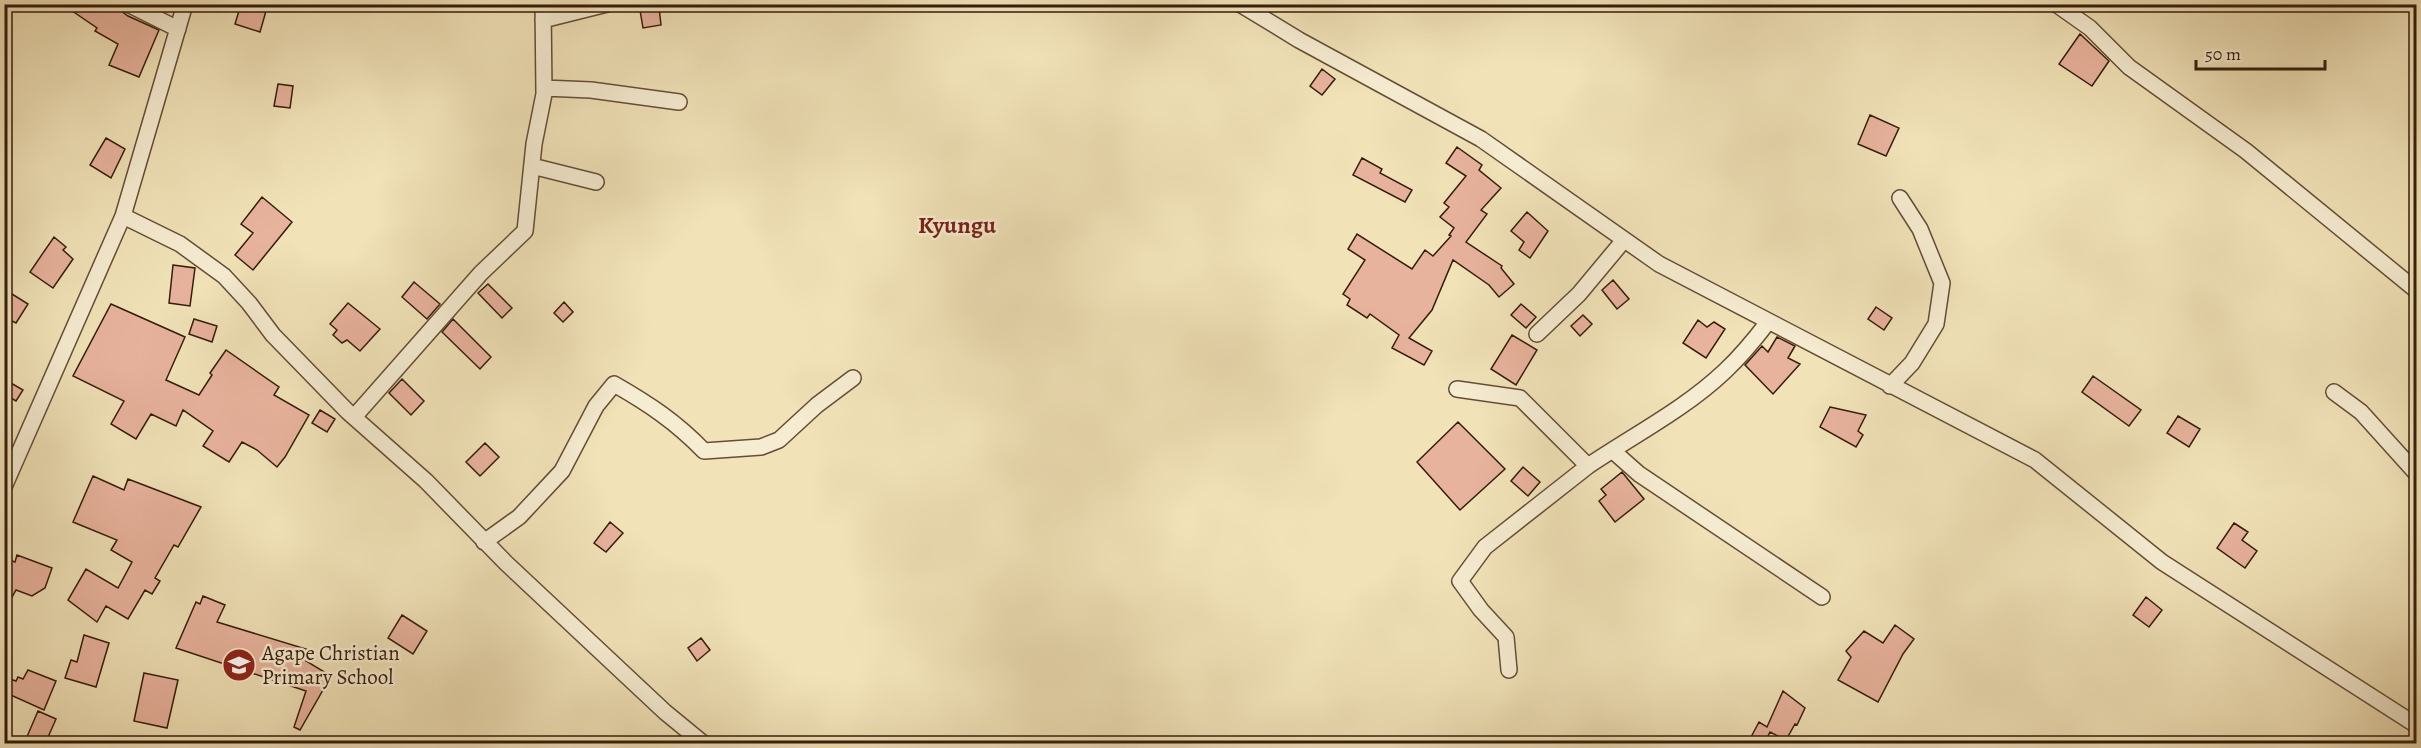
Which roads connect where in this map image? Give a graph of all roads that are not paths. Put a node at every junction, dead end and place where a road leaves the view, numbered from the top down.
1 (128, 4) edge
2 (185, 4) edge
3 (607, 4) edge
4 (1240, 4) edge
5 (2056, 4) edge
6 (543, 12) edge
7 (178, 29) junction
8 (544, 88) junction
9 (679, 102) dead end
10 (532, 166) junction
11 (596, 182) dead end
12 (1900, 198) dead end
13 (123, 216) junction
14 (1624, 240) junction
15 (2416, 290) edge
16 (1768, 322) junction
17 (1537, 334) dead end
18 (853, 378) dead end
19 (1890, 386) junction
20 (1457, 389) dead end
21 (2334, 392) dead end
22 (354, 417) junction
23 (1613, 451) junction
24 (1588, 466) junction
25 (2416, 473) edge
26 (4, 488) edge
27 (484, 542) junction
28 (1822, 597) dead end
29 (1509, 669) dead end
30 (2416, 725) edge
31 (704, 744) edge

1 - 7 street
2 - 7 street
3 - 6 street
4 - 14 street
5 - 15 street
6 - 8 street
7 - 13 street
8 - 9 street
8 - 10 street
10 - 11 street
10 - 22 street
12 - 19 street
13 - 22 street
13 - 26 street
14 - 16 street
14 - 17 street
16 - 19 street
16 - 23 street
18 - 27 street
19 - 30 street
20 - 24 street
21 - 25 street
22 - 27 street
23 - 24 street
23 - 28 street
24 - 29 street
27 - 31 street

